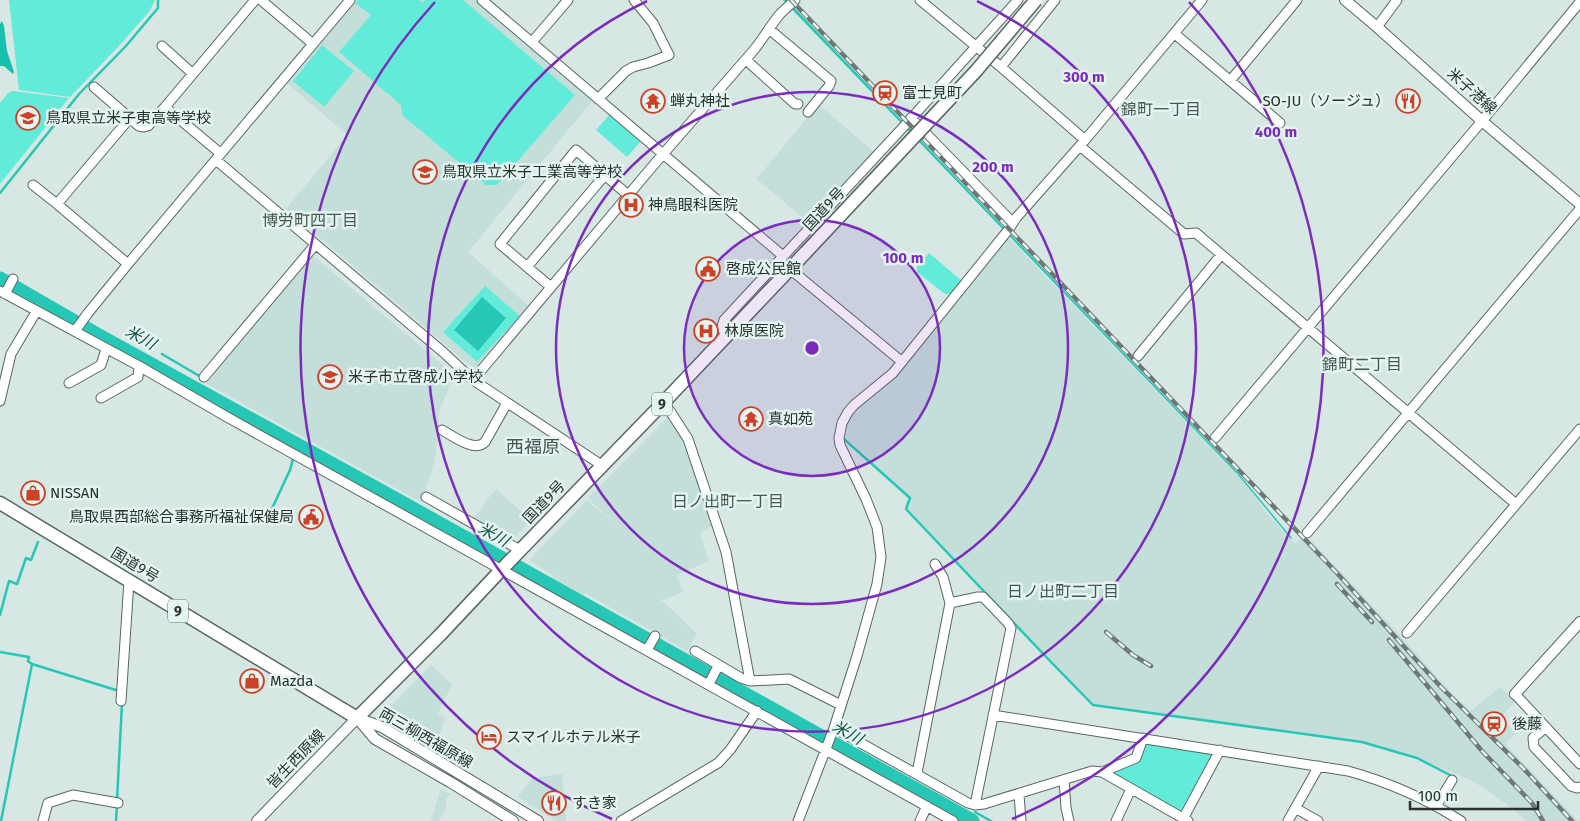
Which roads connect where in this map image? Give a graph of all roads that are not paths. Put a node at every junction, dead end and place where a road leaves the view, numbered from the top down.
1 (256, 0) edge
2 (261, 0) edge
3 (350, 0) edge
4 (482, 0) edge
5 (568, 0) edge
6 (634, 0) edge
7 (795, 0) edge
8 (920, 0) edge
9 (1018, 0) edge
10 (1036, 0) edge
11 (1055, 0) edge
12 (1202, 0) edge
13 (1297, 0) edge
14 (1345, 0) edge
15 (1397, 0) edge
16 (1580, 2) edge
17 (1377, 27) junction
18 (769, 29) junction
19 (1175, 34) junction
20 (532, 42) junction
21 (313, 44) junction
22 (162, 46) dead end
23 (976, 48) junction
24 (746, 60) junction
25 (1001, 67) junction
26 (193, 74) junction
27 (1230, 81) junction
28 (94, 87) dead end
29 (598, 99) junction
30 (798, 104) dead end
31 (165, 107) junction
32 (808, 112) dead end
33 (911, 118) junction
34 (129, 119) junction
35 (1482, 121) junction
36 (1280, 123) dead end
37 (1083, 143) junction
38 (663, 154) junction
39 (218, 157) junction
40 (605, 175) junction
41 (33, 185) dead end
42 (628, 195) junction
43 (57, 204) junction
44 (1580, 204) edge
45 (1580, 209) edge
46 (1008, 229) junction
47 (315, 245) junction
48 (783, 256) junction
49 (1221, 256) junction
50 (128, 264) junction
51 (527, 267) junction
52 (790, 268) junction
53 (7, 287) edge
54 (551, 287) junction
55 (36, 312) junction
56 (1308, 328) junction
57 (76, 330) junction
58 (726, 337) junction
59 (106, 349) junction
60 (1138, 356) dead end
61 (901, 361) junction
62 (139, 366) junction
63 (204, 377) dead end
64 (473, 380) junction
65 (69, 383) dead end
66 (101, 398) dead end
67 (0, 401) edge
68 (507, 403) junction
69 (663, 403) junction
70 (1410, 413) junction
71 (1580, 429) edge
72 (442, 430) dead end
73 (1215, 438) dead end
74 (603, 466) junction
75 (426, 497) dead end
76 (0, 503) edge
77 (1516, 504) junction
78 (1307, 533) dead end
79 (518, 552) junction
80 (935, 564) dead end
81 (502, 568) junction
82 (129, 581) junction
83 (950, 603) junction
84 (1580, 622) edge
85 (1407, 633) dead end
86 (695, 651) dead end
87 (713, 675) junction
88 (750, 681) junction
89 (1515, 694) joint
90 (121, 701) dead end
91 (841, 705) junction
92 (757, 711) junction
93 (993, 716) junction
94 (357, 718) junction
95 (1546, 727) junction
96 (832, 732) junction
97 (1143, 738) junction
98 (825, 748) junction
99 (1220, 750) junction
100 (1580, 764) edge
101 (1319, 766) junction
102 (1102, 772) junction
103 (917, 773) junction
104 (1064, 780) junction
105 (1452, 780) dead end
106 (1580, 787) edge
107 (1131, 789) junction
108 (1018, 794) junction
109 (118, 803) dead end
110 (975, 805) junction
111 (1437, 805) junction
112 (927, 806) junction
113 (1296, 808) junction
114 (1186, 820) edge
115 (43, 821) edge
116 (257, 821) edge
117 (513, 821) edge
118 (538, 821) edge
119 (621, 821) edge
120 (798, 821) edge
121 (920, 821) edge
122 (953, 821) edge
123 (1021, 821) edge
124 (1069, 821) edge
125 (1116, 821) edge
126 (1288, 821) edge
127 (1318, 821) edge
128 (1461, 821) edge

1 - 26 street
2 - 21 street
3 - 21 street
4 - 20 street
5 - 20 street
6 - 29 street
7 - 18 street
8 - 23 street
9 - 23 street
10 - 52 highway, 国道9号 / 9, bridge
11 - 25 street
12 - 19 street
13 - 27 street
14 - 17 main road, 米子港線
15 - 17 street
16 - 35 street
17 - 35 main road, 米子港線
18 - 24 street
18 - 32 street
19 - 27 street
19 - 37 street
20 - 29 street
21 - 39 street
22 - 26 street
23 - 25 street
23 - 33 street
24 - 30 street
24 - 38 street
25 - 37 street
26 - 31 street
27 - 36 street
28 - 34 street
29 - 38 street
31 - 34 street
31 - 39 street
33 - 46 street
33 - 48 street
34 - 43 street
35 - 44 main road, 米子港線
35 - 56 street
37 - 46 street
37 - 49 street
38 - 42 street
38 - 48 street
39 - 47 street
39 - 50 street
40 - 42 street
40 - 51 street
40 - 51 street
41 - 43 street
42 - 54 street
43 - 50 street
45 - 70 street
46 - 61 street
47 - 63 street
47 - 64 street
48 - 58 street
49 - 56 street
49 - 60 street
50 - 57 street
51 - 54 street
52 - 58 highway, 国道9号 / 9
52 - 61 street
53 - 55 street
54 - 64 street
55 - 57 street
55 - 67 street
56 - 70 street
56 - 73 street
57 - 59 street
58 - 69 highway, 国道9号 / 9
59 - 62 street
59 - 65 street
61 - 91 street
62 - 66 street
62 - 81 street
64 - 68 street
68 - 72 street
68 - 74 street
69 - 74 highway, 国道9号 / 9
69 - 88 street
70 - 77 street
70 - 78 street
71 - 77 street
74 - 79 highway, 国道9号 / 9
75 - 79 street
76 - 82 highway, 国道9号 / 9
77 - 85 street
79 - 81 highway, 国道9号 / 9
80 - 83 street
81 - 87 street
81 - 94 highway, 国道9号 / 9
82 - 90 street
82 - 94 highway, 国道9号 / 9
83 - 93 street
83 - 103 street
84 - 89 main road
86 - 87 street
87 - 88 street
87 - 92 street
88 - 91 street
89 - 95 street
91 - 96 street
92 - 98 street
92 - 119 street
93 - 97 street
93 - 110 street
94 - 116 main road, 皆生西原線
94 - 117 main road, 両三柳西福原線
94 - 118 main road, 両三柳西福原線
95 - 100 street
95 - 106 street
96 - 98 street
96 - 103 street
97 - 99 street
97 - 102 street
98 - 112 street
98 - 120 street
99 - 101 street
99 - 114 street
101 - 111 street
101 - 113 street
102 - 104 street
102 - 107 street
103 - 110 street
104 - 108 street
104 - 124 street
105 - 111 street
107 - 114 street
107 - 125 street
108 - 110 street
108 - 123 street
109 - 115 street
111 - 128 street
112 - 121 street
112 - 122 street
113 - 126 street
113 - 127 street

